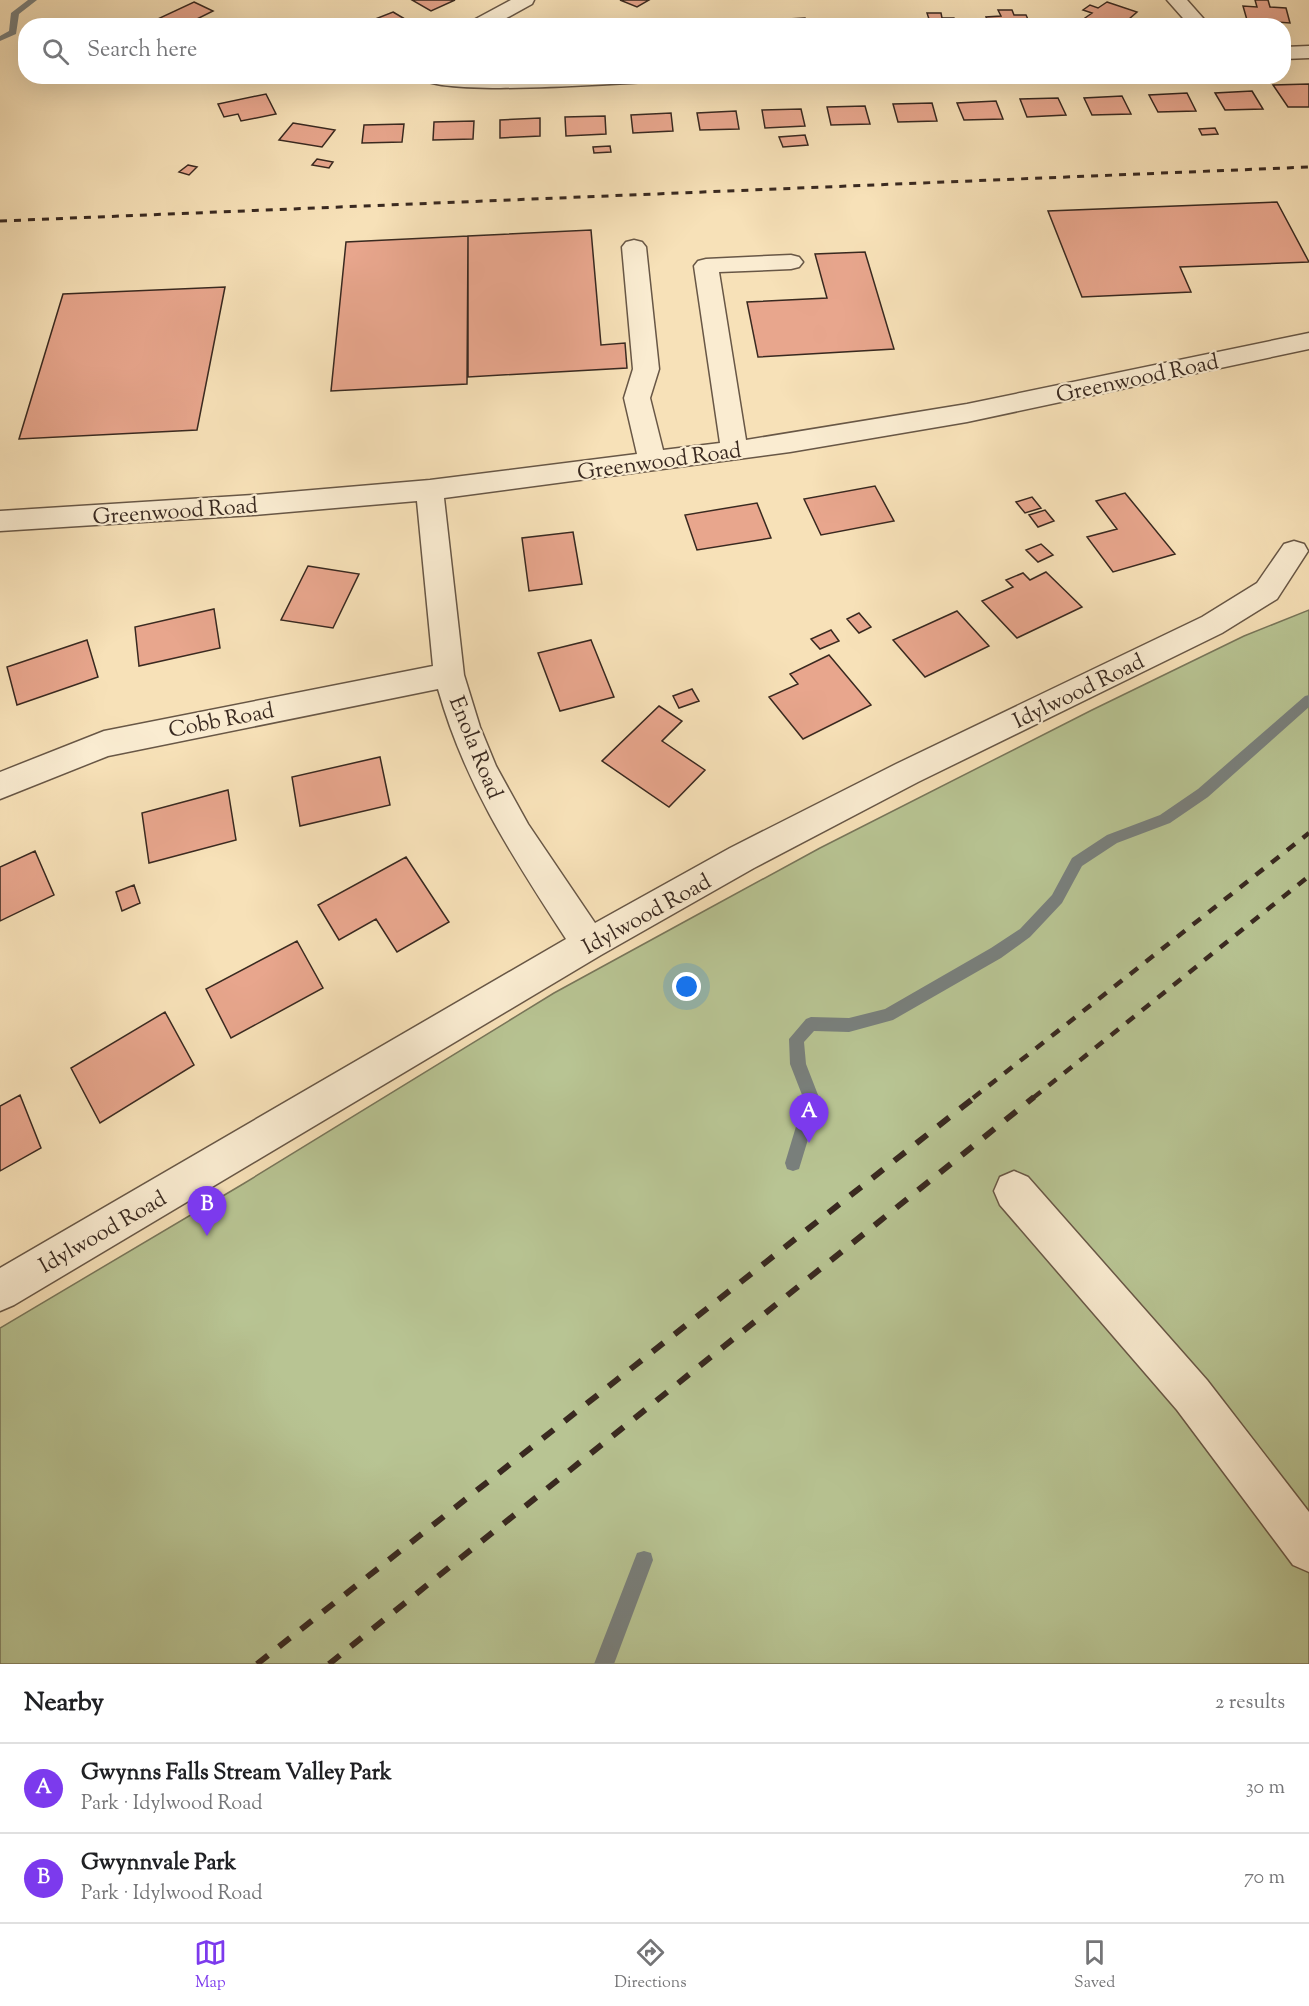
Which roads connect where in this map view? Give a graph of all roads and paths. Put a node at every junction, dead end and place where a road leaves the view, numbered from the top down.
1 (525, 0) edge
2 (1176, 0) edge
3 (492, 18) edge
4 (1194, 18) edge
5 (1309, 52) edge
6 (1291, 53) edge
7 (634, 247) dead end
8 (791, 262) dead end
9 (1309, 341) edge
10 (734, 450) junction
11 (652, 462) junction
12 (430, 490) junction
13 (0, 521) edge
14 (1294, 551) dead end
15 (449, 675) junction
16 (0, 786) edge
17 (588, 944) junction
18 (1014, 1191) dead end
19 (0, 1291) edge
20 (1309, 1549) edge

1 - 3 street
2 - 4 street
5 - 6 street
7 - 11 street
8 - 10 street
9 - 10 street, Greenwood Road
10 - 11 street, Greenwood Road
11 - 12 street, Greenwood Road
12 - 13 street, Greenwood Road
12 - 15 street, Enola Road
14 - 17 street, Idylwood Road
15 - 16 street, Cobb Road
15 - 17 street, Enola Road
17 - 19 street, Idylwood Road
18 - 20 street

